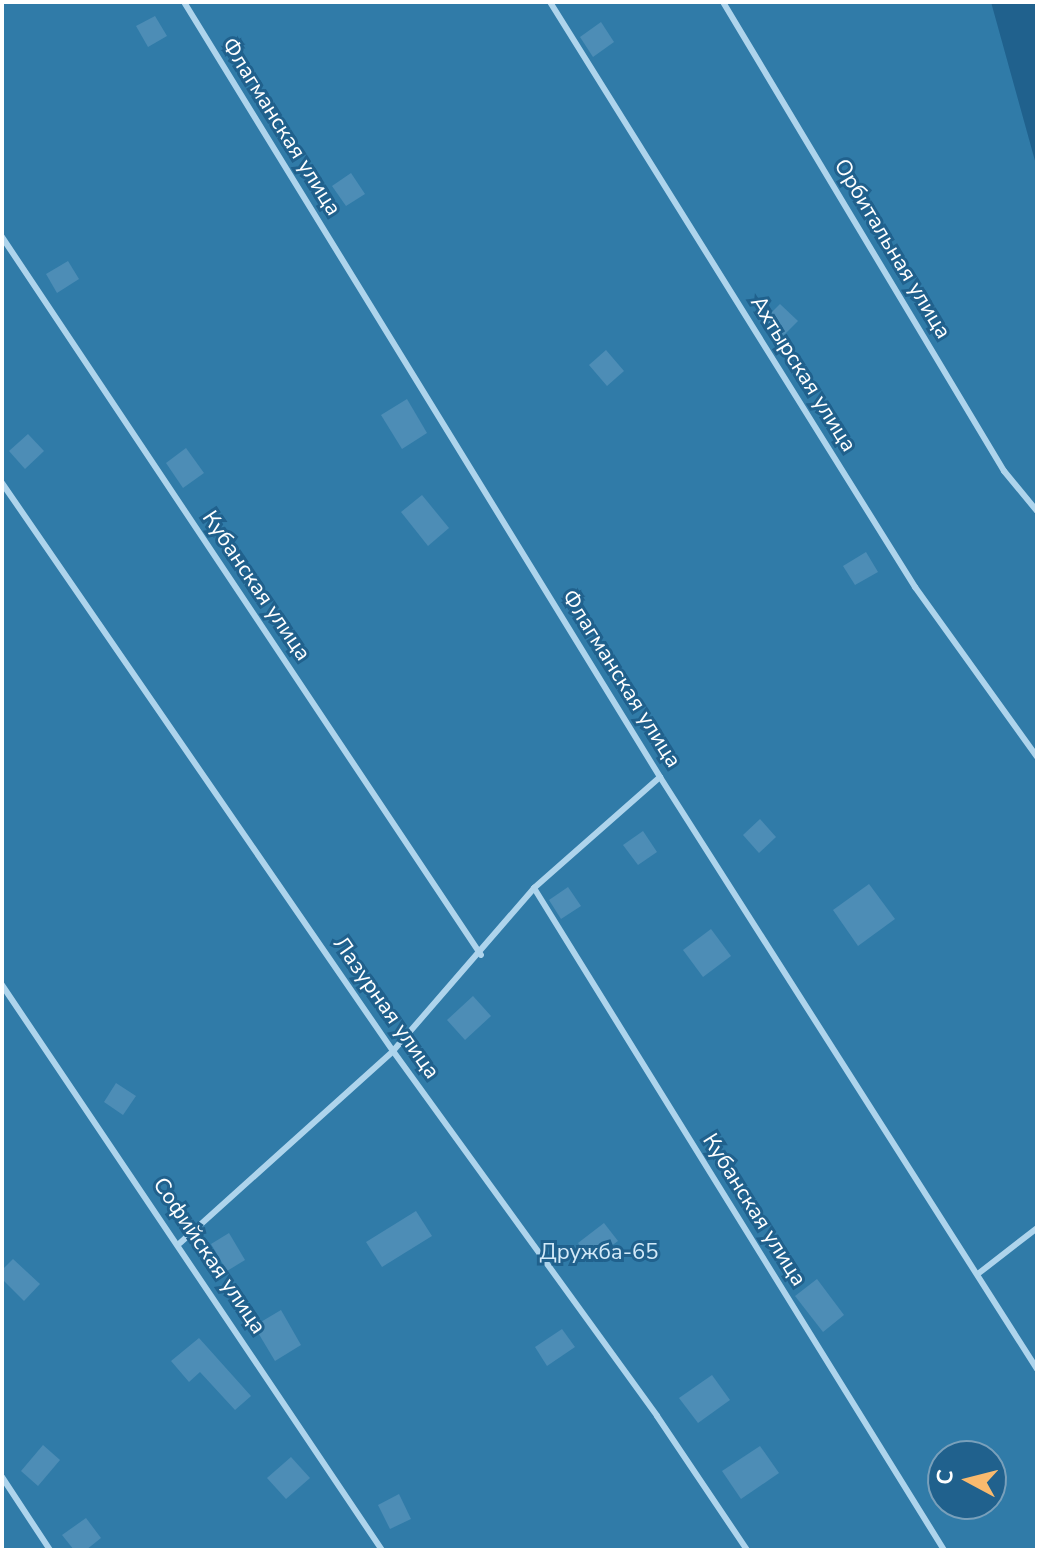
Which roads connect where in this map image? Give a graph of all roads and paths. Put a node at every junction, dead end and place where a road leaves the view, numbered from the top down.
1 (184, 2) edge
2 (550, 2) edge
3 (723, 2) edge
4 (2, 237) edge
5 (2, 483) edge
6 (1037, 511) edge
7 (1037, 757) edge
8 (660, 777) junction
9 (534, 888) junction
10 (481, 955) junction
11 (2, 985) edge
12 (393, 1051) junction
13 (1037, 1228) edge
14 (180, 1243) junction
15 (979, 1273) junction
16 (1037, 1369) edge
17 (2, 1477) edge
18 (50, 1550) edge
19 (382, 1550) edge
20 (747, 1550) edge
21 (944, 1550) edge

1 - 8 lane, Флагманская улица
2 - 7 lane, Ахтырская улица
3 - 6 lane, Орбитальная улица
4 - 10 lane, Кубанская улица
5 - 12 lane, Лазурная улица
8 - 9 lane
8 - 15 lane, Флагманская улица
9 - 10 lane
9 - 21 lane, Кубанская улица
10 - 12 lane
11 - 14 lane, Софийская улица
12 - 14 lane
12 - 20 lane, Лазурная улица
13 - 15 lane
14 - 19 lane, Софийская улица
15 - 16 lane, Флагманская улица
17 - 18 lane

